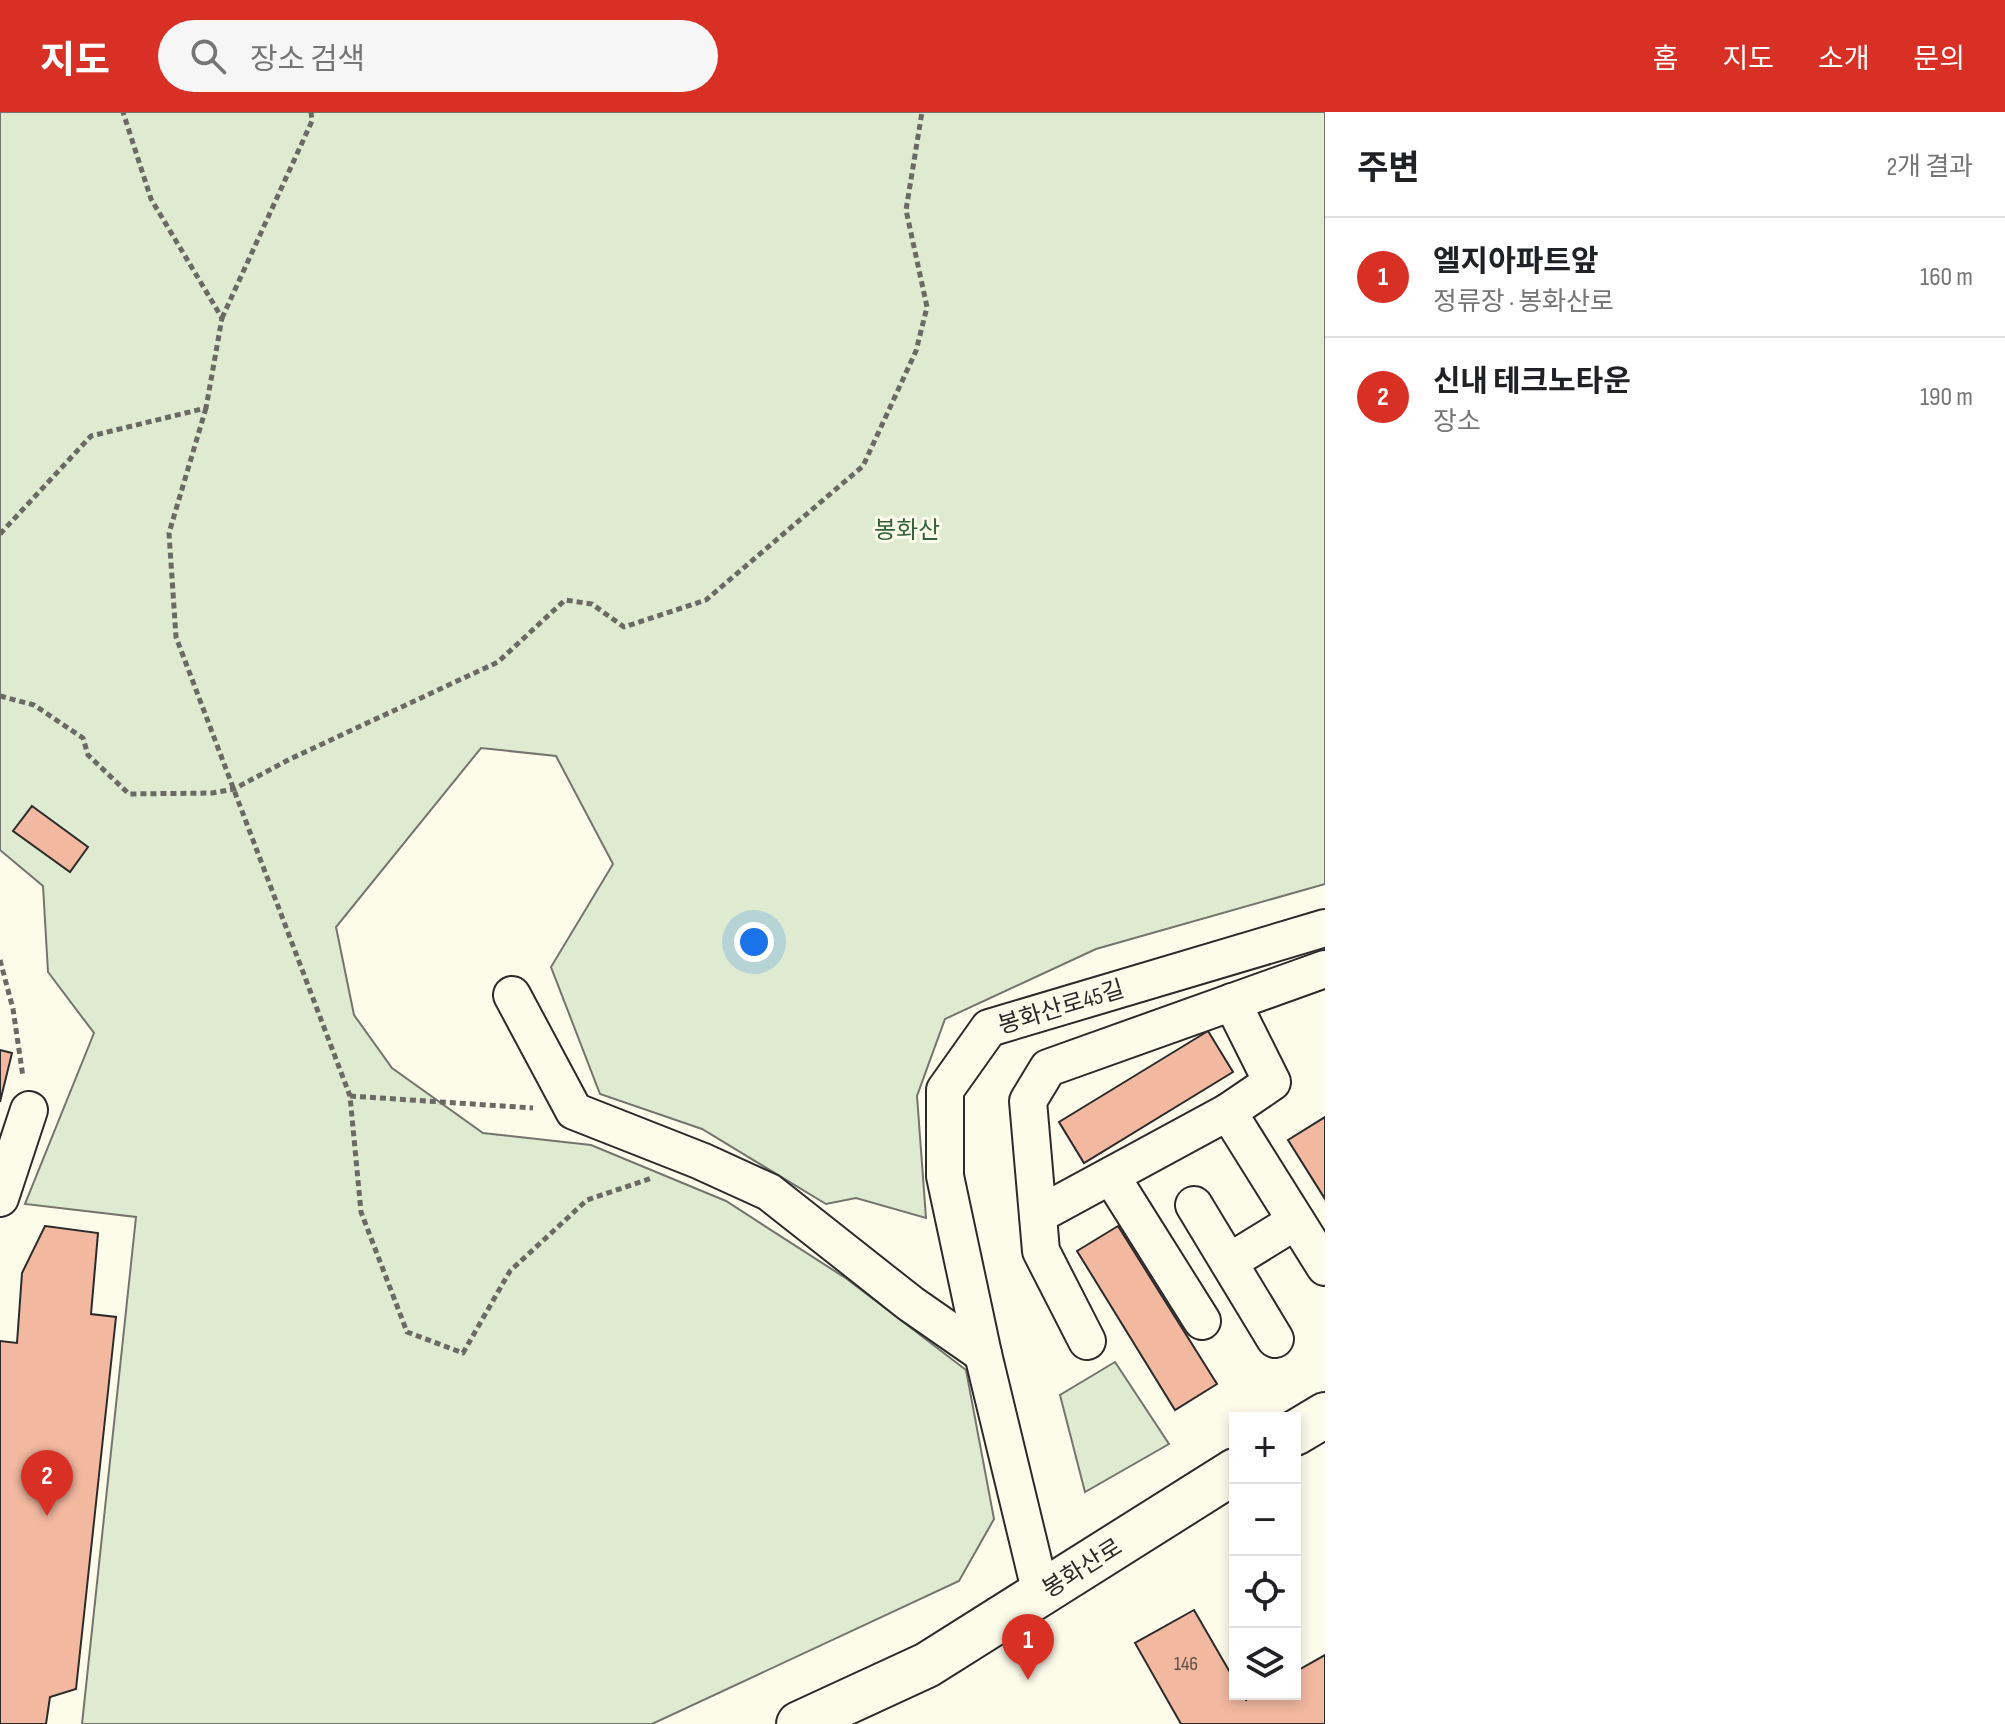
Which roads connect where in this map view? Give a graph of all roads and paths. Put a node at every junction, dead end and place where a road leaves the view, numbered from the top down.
1 (123, 112) edge
2 (311, 112) edge
3 (922, 112) edge
4 (222, 318) junction
5 (206, 408) junction
6 (0, 534) edge
7 (0, 696) edge
8 (234, 789) junction
9 (1325, 928) edge
10 (0, 960) edge
11 (1325, 969) edge
12 (512, 995) dead end
13 (1232, 1002) junction
14 (350, 1096) junction
15 (29, 1110) joint
16 (574, 1111) junction
17 (1228, 1112) junction
18 (701, 1161) junction
19 (1111, 1176) junction
20 (0, 1198) edge
21 (1194, 1205) dead end
22 (1038, 1215) junction
23 (1296, 1221) junction
24 (1229, 1262) junction
25 (1325, 1267) edge
26 (1202, 1321) dead end
27 (1275, 1339) dead end
28 (1087, 1341) dead end
29 (983, 1354) junction
30 (1325, 1415) edge
31 (1301, 1429) edge
32 (1229, 1475) edge
33 (1041, 1594) junction
34 (799, 1724) edge

1 - 4 path
2 - 4 path
3 - 8 path
4 - 5 path
5 - 6 path
5 - 8 path
7 - 8 path
8 - 14 path
9 - 29 street, 봉화산로45길
10 - 15 path
11 - 13 street
12 - 16 street
13 - 17 street
13 - 22 street
14 - 16 path
14 - 18 path
15 - 20 street
16 - 18 street
17 - 19 street
17 - 23 street
18 - 29 street
19 - 22 street
19 - 26 street
21 - 24 street
22 - 28 street
23 - 24 street
23 - 25 street
24 - 27 street
29 - 33 street, 봉화산로45길
30 - 31 main road
32 - 33 main road, 봉화산로
33 - 34 main road, 봉화산로

